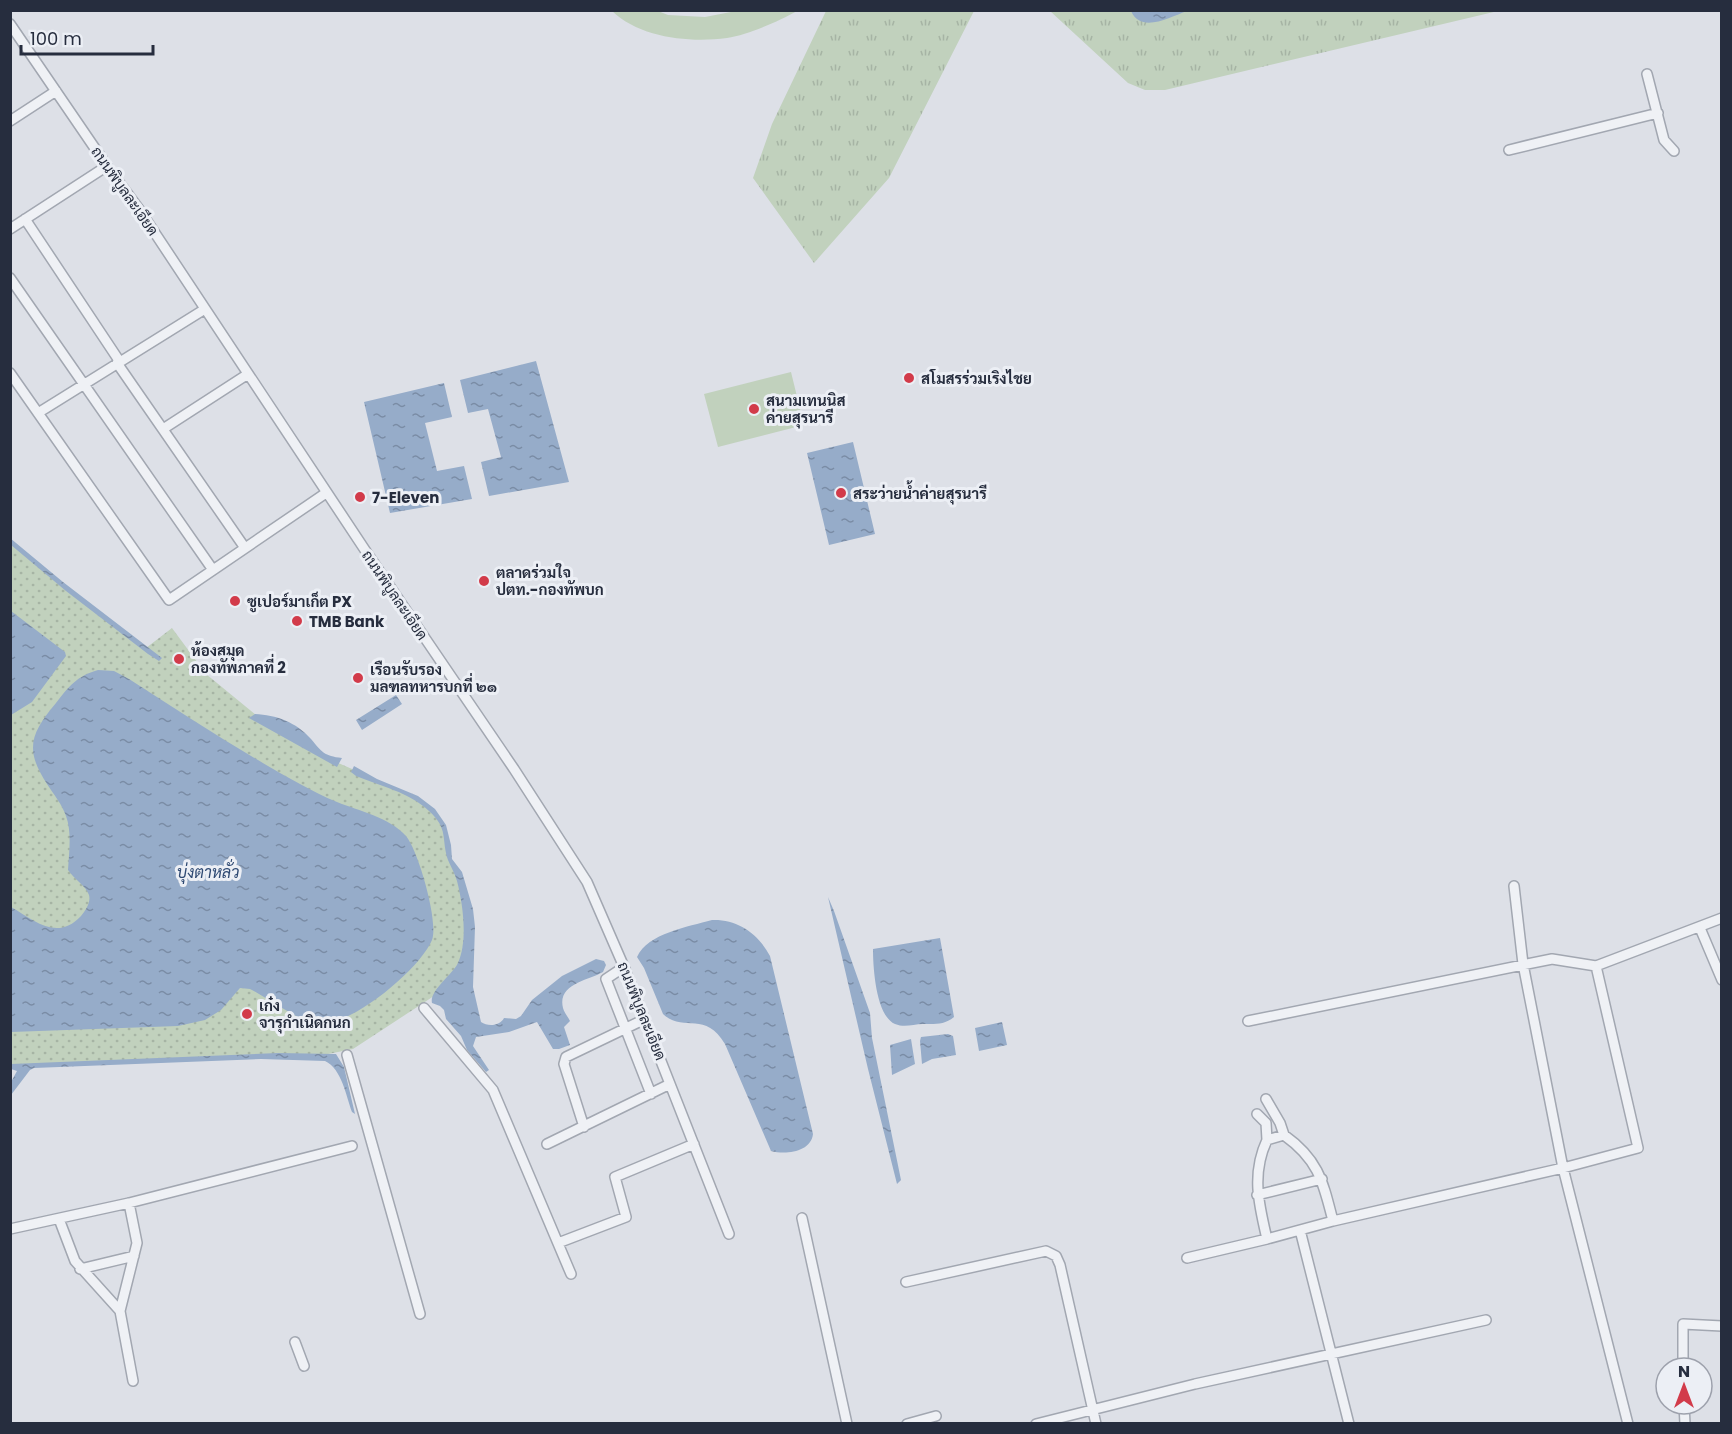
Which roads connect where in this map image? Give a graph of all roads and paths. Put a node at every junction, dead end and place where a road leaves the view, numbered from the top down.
1 (10, 24) edge
2 (1647, 74) dead end
3 (56, 91) junction
4 (1658, 113) junction
5 (12, 118) edge
6 (1509, 150) dead end
7 (1674, 151) dead end
8 (107, 166) junction
9 (25, 219) junction
10 (10, 229) edge
11 (10, 278) edge
12 (205, 309) junction
13 (118, 362) junction
14 (10, 373) edge
15 (248, 374) junction
16 (84, 384) junction
17 (38, 413) junction
18 (163, 429) junction
19 (326, 493) junction
20 (245, 548) junction
21 (213, 570) junction
22 (1514, 886) dead end
23 (1722, 918) edge
24 (1700, 928) junction
25 (1523, 964) junction
26 (1596, 966) junction
27 (624, 968) junction
28 (1722, 980) edge
29 (424, 1008) dead end
30 (645, 1019) junction
31 (1248, 1021) dead end
32 (625, 1029) junction
33 (347, 1055) dead end
34 (670, 1084) junction
35 (651, 1094) junction
36 (1266, 1099) dead end
37 (1257, 1114) dead end
38 (584, 1126) junction
39 (1284, 1135) junction
40 (1267, 1140) junction
41 (547, 1144) dead end
42 (694, 1144) junction
43 (352, 1146) dead end
44 (1563, 1168) junction
45 (1322, 1179) junction
46 (1257, 1195) junction
47 (129, 1203) junction
48 (802, 1218) dead end
49 (59, 1219) junction
50 (1333, 1221) junction
51 (10, 1229) edge
52 (1300, 1230) junction
53 (729, 1234) dead end
54 (1267, 1239) junction
55 (558, 1243) junction
56 (134, 1256) junction
57 (1187, 1258) dead end
58 (80, 1269) junction
59 (571, 1274) dead end
60 (906, 1282) dead end
61 (120, 1311) junction
62 (420, 1314) dead end
63 (1486, 1320) dead end
64 (1722, 1326) edge
65 (295, 1342) dead end
66 (1332, 1354) junction
67 (1683, 1356) edge
68 (304, 1366) dead end
69 (133, 1381) dead end
70 (1094, 1409) junction
71 (936, 1416) dead end
72 (1624, 1422) edge
73 (847, 1424) edge
74 (907, 1424) edge
75 (1036, 1424) edge
76 (1096, 1424) edge
77 (1349, 1424) edge

1 - 3 street, ถนนพิบูลละเอียด
2 - 4 street
3 - 5 street
3 - 8 street, ถนนพิบูลละเอียด
4 - 6 street
4 - 7 street
8 - 9 street
8 - 12 street, ถนนพิบูลละเอียด
9 - 10 street
9 - 13 street
11 - 16 street
12 - 13 street
12 - 15 street, ถนนพิบูลละเอียด
13 - 16 street
13 - 18 street
14 - 17 street
15 - 18 street
15 - 19 street, ถนนพิบูลละเอียด
16 - 17 street
16 - 21 street
17 - 21 street
18 - 20 street
19 - 20 street
19 - 27 street, ถนนพิบูลละเอียด
20 - 21 street
22 - 25 street
23 - 24 street
24 - 26 street
24 - 28 street
25 - 26 street
25 - 31 street
25 - 44 street
26 - 44 street
27 - 30 street, ถนนพิบูลละเอียด
27 - 32 street
29 - 55 street
30 - 32 street
30 - 34 street, ถนนพิบูลละเอียด
32 - 35 street
32 - 38 street
33 - 62 street
34 - 35 street
34 - 42 street, ถนนพิบูลละเอียด
35 - 38 street
36 - 39 street
37 - 40 street
38 - 41 street
39 - 40 street
39 - 45 street
40 - 46 street
42 - 53 street, ถนนพิบูลละเอียด
42 - 55 street
43 - 47 street
44 - 50 street
44 - 72 street
45 - 46 street
45 - 50 street
46 - 54 street
47 - 49 street
47 - 56 street
48 - 73 street
49 - 51 street
49 - 58 street
50 - 52 street
52 - 54 street
52 - 66 street
54 - 57 street
55 - 59 street
56 - 58 street
56 - 61 street
58 - 61 street
60 - 70 street
61 - 69 street
63 - 66 street
64 - 67 street
65 - 68 street
66 - 70 street
66 - 77 street
70 - 75 street
70 - 76 street
71 - 74 street

